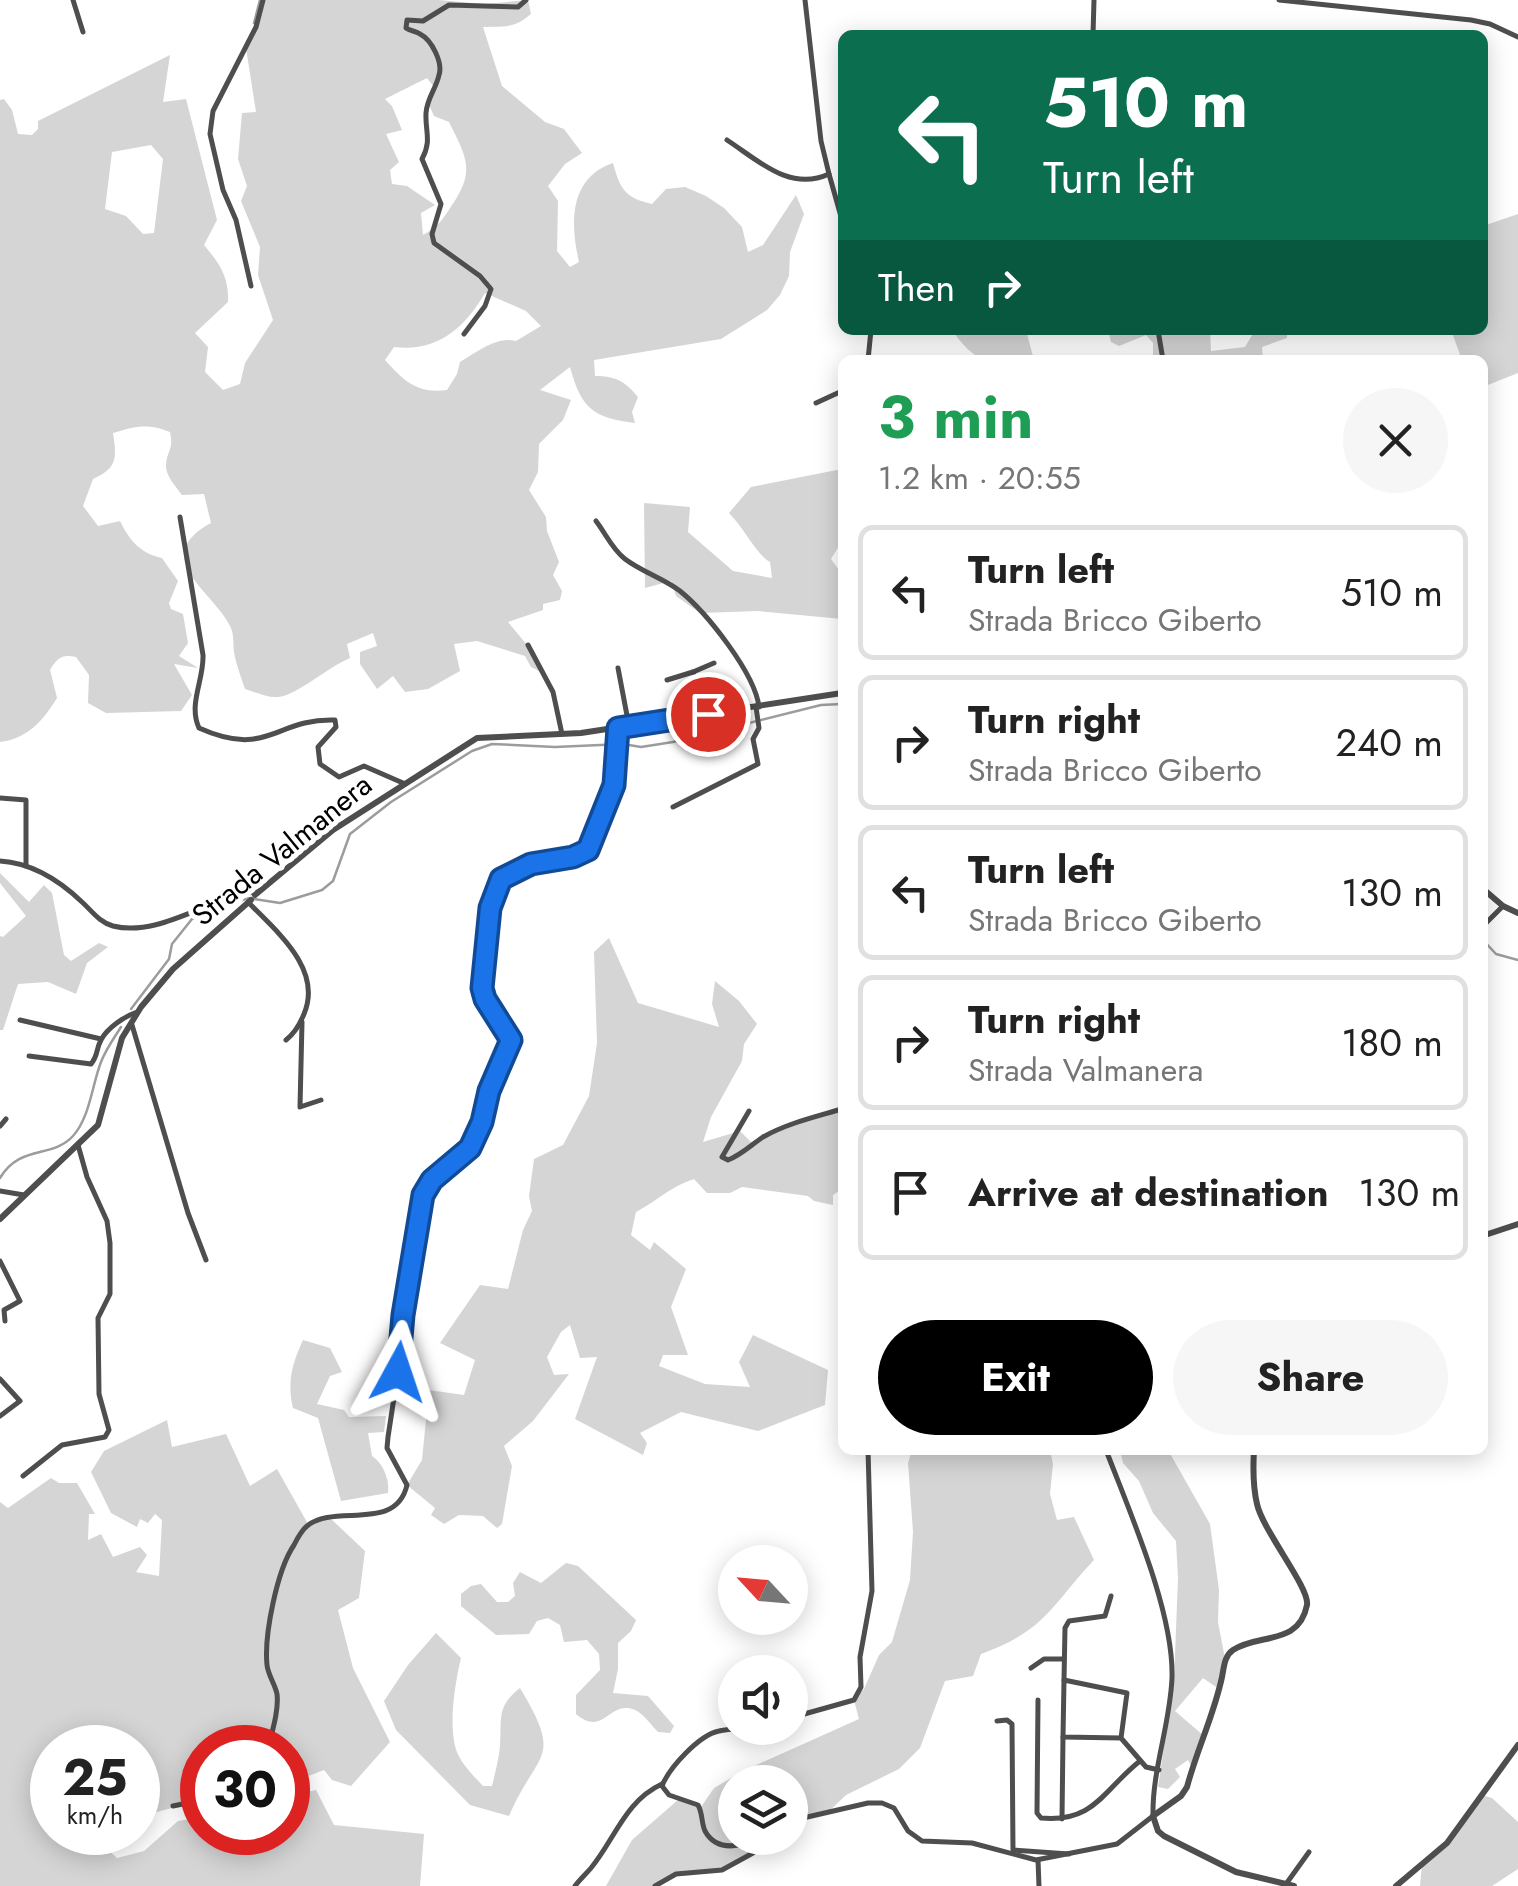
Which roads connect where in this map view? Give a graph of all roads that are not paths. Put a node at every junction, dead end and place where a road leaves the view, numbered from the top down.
1 (72, 0) edge
2 (263, 0) edge
3 (526, 0) edge
4 (805, 0) edge
5 (1094, 0) edge
6 (1279, 0) edge
7 (1092, 30) edge
8 (83, 32) dead end
9 (1518, 37) edge
10 (728, 140) dead end
11 (828, 174) junction
12 (838, 207) edge
13 (251, 286) dead end
14 (464, 334) dead end
15 (838, 394) edge
16 (816, 404) dead end
17 (180, 518) dead end
18 (596, 521) dead end
19 (528, 645) dead end
20 (714, 663) dead end
21 (618, 668) dead end
22 (693, 672) junction
23 (667, 680) dead end
24 (838, 694) edge
25 (757, 707) junction
26 (708, 714) junction
27 (629, 726) junction
28 (618, 728) junction
29 (562, 735) junction
30 (403, 783) junction
31 (0, 798) edge
32 (673, 807) dead end
33 (0, 861) edge
34 (26, 866) junction
35 (1488, 893) edge
36 (253, 897) junction
37 (1503, 906) junction
38 (1518, 913) edge
39 (1488, 921) edge
40 (137, 1012) junction
41 (302, 1019) junction
42 (20, 1020) dead end
43 (130, 1022) junction
44 (101, 1039) junction
45 (286, 1040) dead end
46 (28, 1056) dead end
47 (321, 1100) dead end
48 (749, 1111) dead end
49 (838, 1111) edge
50 (6, 1119) dead end
51 (0, 1126) edge
52 (78, 1145) junction
53 (0, 1191) edge
54 (24, 1195) junction
55 (0, 1219) edge
56 (1518, 1224) edge
57 (1488, 1234) edge
58 (206, 1260) dead end
59 (0, 1261) edge
60 (5, 1321) dead end
61 (0, 1379) edge
62 (0, 1416) edge
63 (868, 1455) edge
64 (1108, 1455) edge
65 (1254, 1455) edge
66 (23, 1476) dead end
67 (1111, 1596) dead end
68 (1064, 1659) junction
69 (1031, 1668) dead end
70 (1064, 1680) junction
71 (1038, 1700) dead end
72 (808, 1713) edge
73 (997, 1720) dead end
74 (272, 1725) edge
75 (718, 1731) edge
76 (1063, 1737) junction
77 (1121, 1738) junction
78 (1518, 1745) edge
79 (1140, 1761) junction
80 (1158, 1770) junction
81 (662, 1784) junction
82 (180, 1805) edge
83 (173, 1806) dead end
84 (808, 1816) edge
85 (1153, 1816) junction
86 (1062, 1819) junction
87 (718, 1842) edge
88 (1309, 1852) dead end
89 (748, 1855) edge
90 (1071, 1855) junction
91 (1040, 1858) junction
92 (1290, 1885) edge
93 (575, 1886) edge
94 (655, 1886) edge
95 (1039, 1886) edge
96 (1396, 1886) edge

1 - 8 street
2 - 13 street
3 - 14 street
4 - 11 street
5 - 7 street
6 - 9 street
10 - 11 street
11 - 12 street
15 - 16 street
17 - 30 street
18 - 25 street
19 - 29 street
20 - 22 street
21 - 27 street
22 - 23 street
22 - 26 street
24 - 25 street, Strada Valmanera
25 - 26 street, Strada Valmanera
25 - 32 street
26 - 27 street, Strada Valmanera
27 - 28 street, Strada Valmanera
28 - 29 street, Strada Valmanera
28 - 74 street
29 - 30 street, Strada Valmanera
30 - 36 street, Strada Valmanera
31 - 34 street
33 - 34 street
34 - 36 street
35 - 37 street
36 - 40 street, Strada Valmanera
36 - 41 street
37 - 38 street
37 - 39 street
40 - 43 street, Strada Valmanera
40 - 44 street
41 - 45 street
41 - 47 street
42 - 44 street
43 - 52 street, Strada Valmanera
43 - 58 street
44 - 46 street
48 - 49 street
50 - 51 street
52 - 54 street, Strada Valmanera
52 - 66 street
53 - 54 street
54 - 55 street, Strada Valmanera
56 - 57 street
59 - 60 street
61 - 62 street
63 - 72 street
64 - 80 street
65 - 85 street
67 - 68 street
68 - 69 street
68 - 70 street
70 - 76 street
70 - 77 street
71 - 86 street
73 - 90 street
75 - 81 street
76 - 77 street
76 - 86 street
77 - 79 street
78 - 96 street
79 - 80 street
79 - 86 street
80 - 85 street
81 - 87 street
81 - 93 street
82 - 83 street
84 - 91 street
85 - 90 street
85 - 92 street
88 - 92 street
89 - 94 street
90 - 91 street
91 - 95 street

